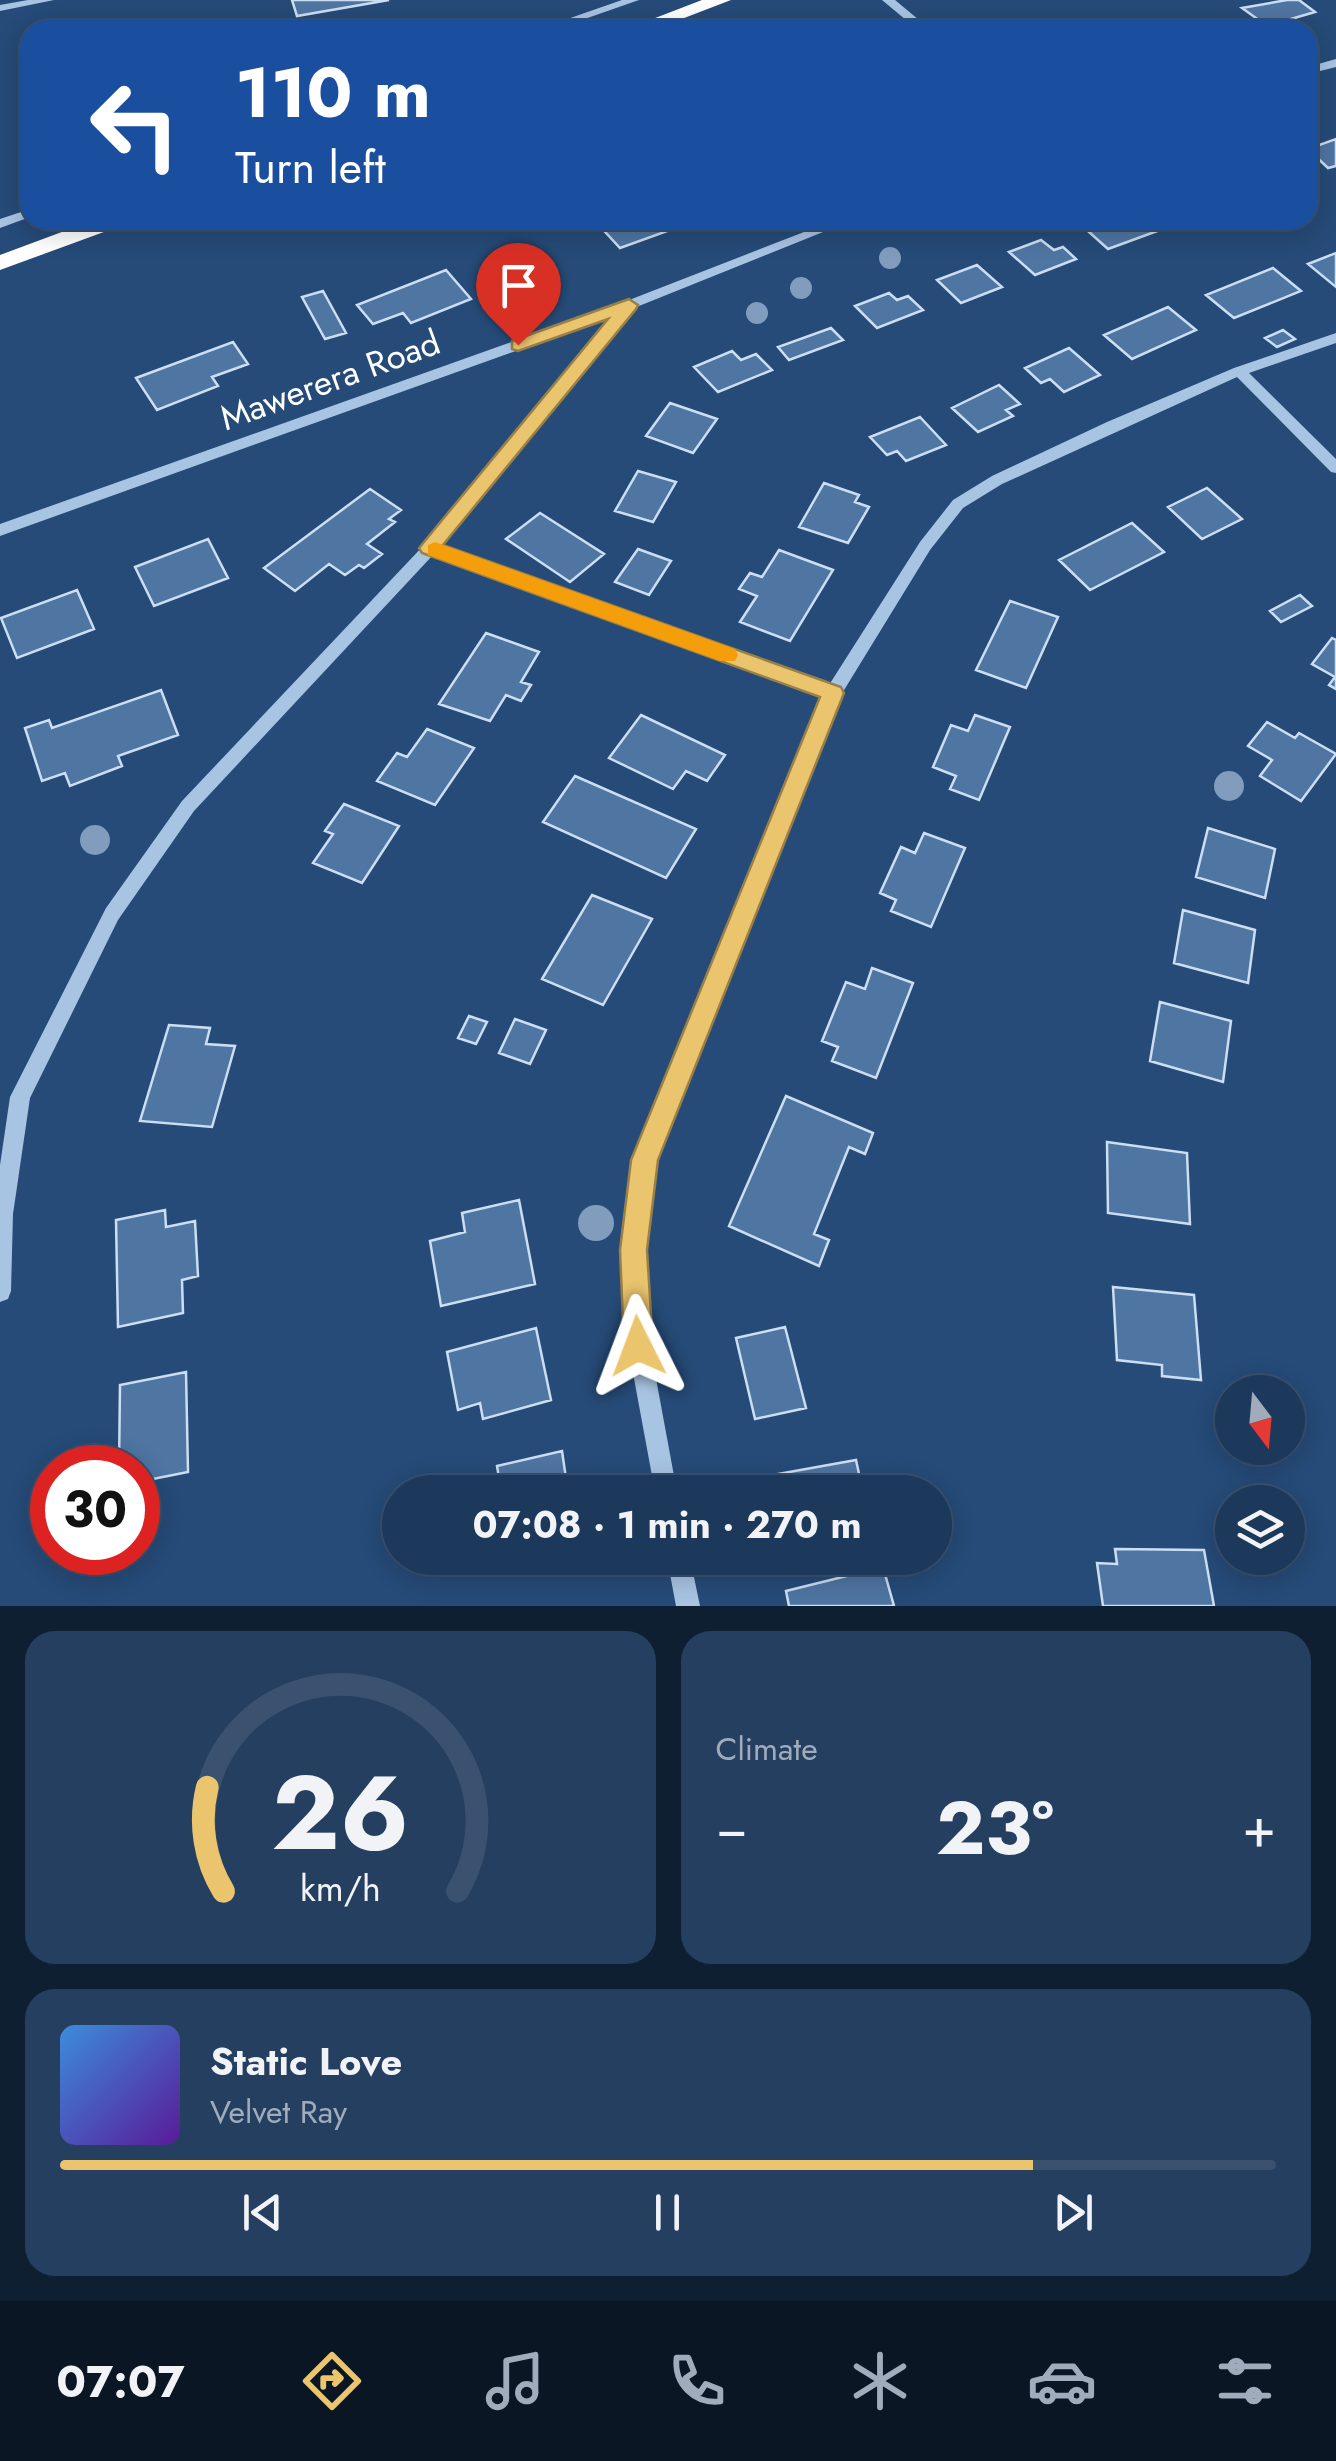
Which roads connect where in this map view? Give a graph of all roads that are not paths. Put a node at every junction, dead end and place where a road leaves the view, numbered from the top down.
1 (48, 0) edge
2 (633, 0) edge
3 (721, 0) edge
4 (888, 0) edge
5 (0, 8) edge
6 (572, 20) edge
7 (663, 20) edge
8 (913, 20) edge
9 (88, 230) edge
10 (822, 230) edge
11 (0, 263) edge
12 (629, 305) junction
13 (1336, 338) edge
14 (1239, 371) junction
15 (1336, 468) edge
16 (0, 530) edge
17 (430, 548) junction
18 (833, 693) junction
19 (0, 1291) edge
20 (663, 1475) edge
21 (682, 1575) edge
22 (688, 1606) edge

1 - 5 street
2 - 6 street
3 - 7 highway
4 - 8 street
9 - 11 highway
10 - 12 street, Mawerera Road
12 - 16 street, Mawerera Road
12 - 17 street
13 - 14 street
14 - 15 street
14 - 18 street
17 - 18 street
17 - 19 street
18 - 20 street
21 - 22 street

